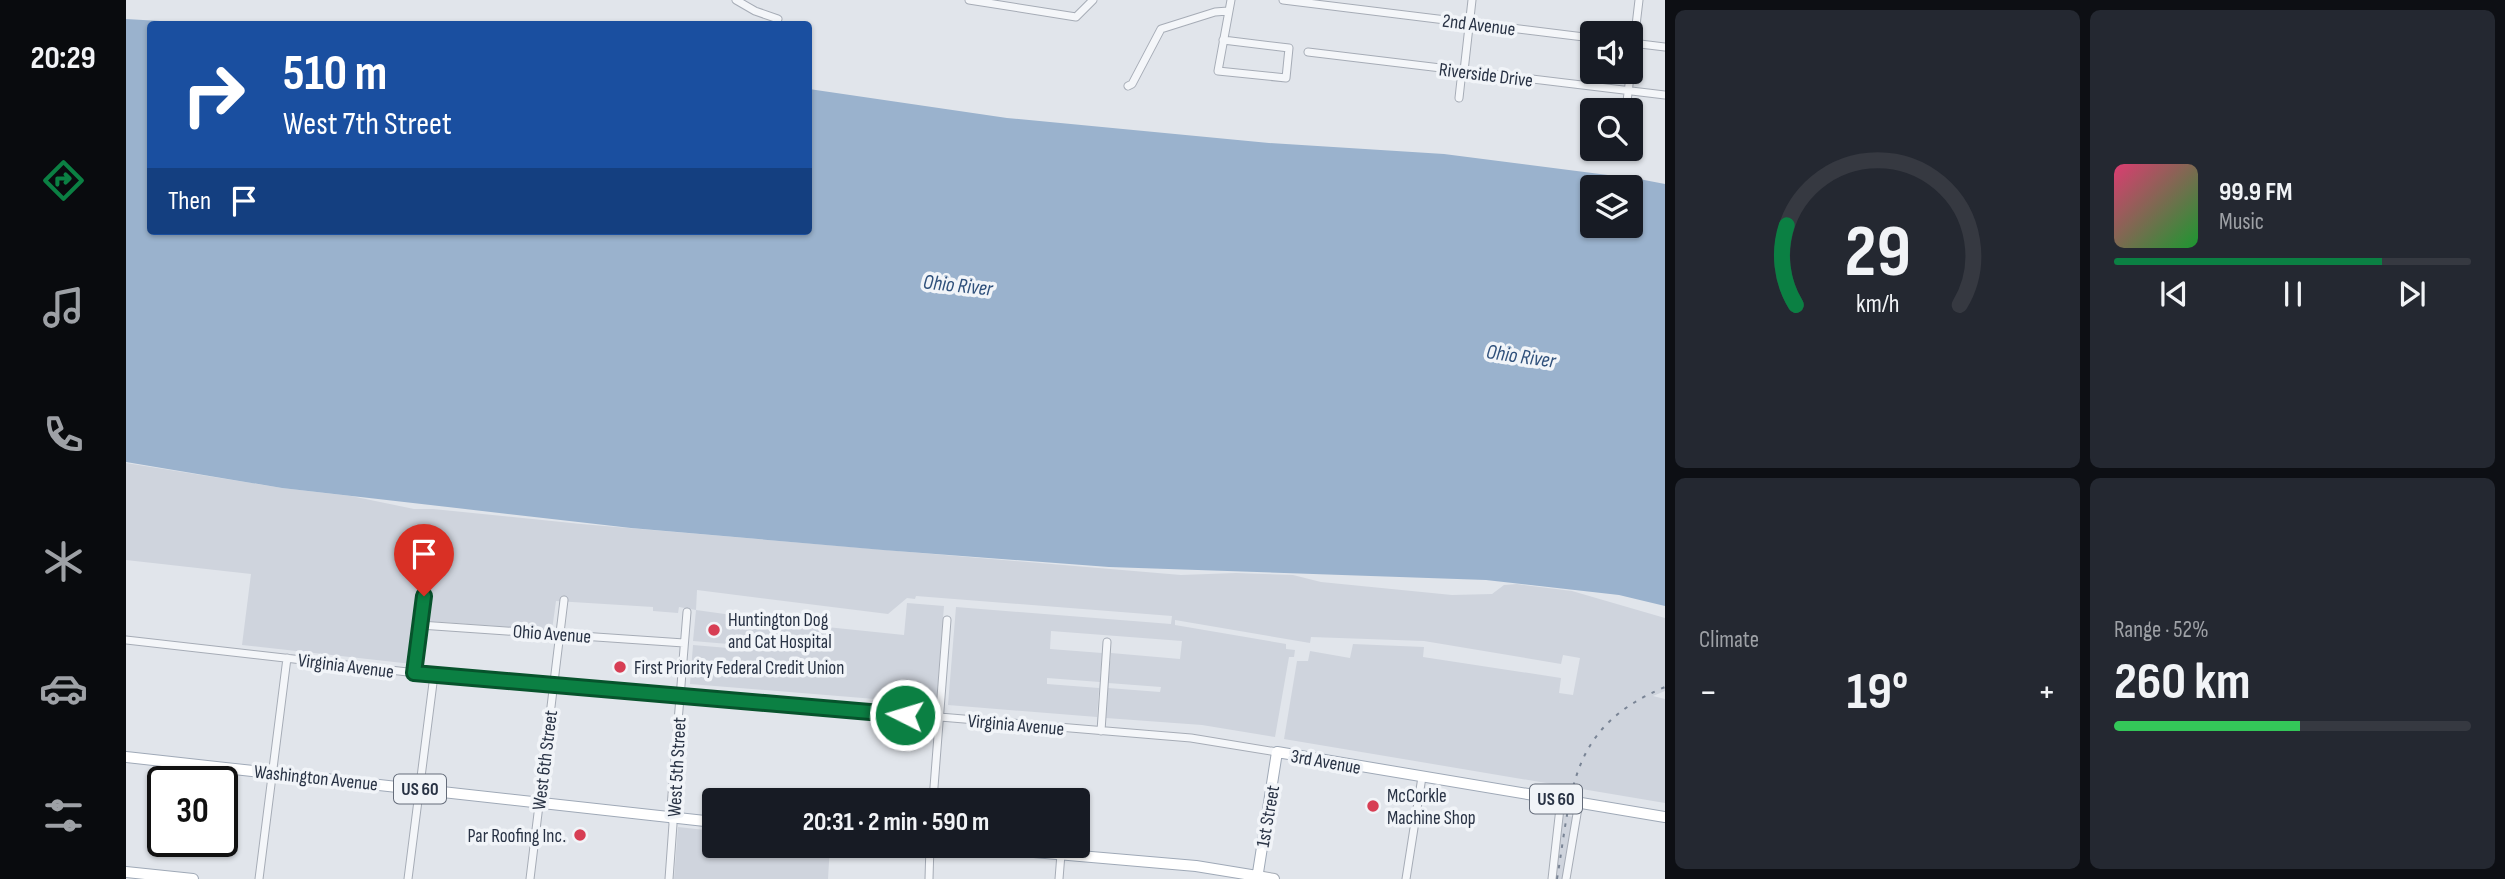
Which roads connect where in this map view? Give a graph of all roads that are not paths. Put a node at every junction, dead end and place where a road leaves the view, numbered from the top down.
1 (736, 0) edge
2 (969, 0) edge
3 (1093, 0) edge
4 (1231, 0) edge
5 (1283, 0) edge
6 (1472, 0) edge
7 (1640, 0) edge
8 (1228, 11) junction
9 (778, 19) dead end
10 (1637, 21) edge
11 (1469, 23) junction
12 (1580, 37) edge
13 (1223, 40) junction
14 (1643, 44) edge
15 (1665, 47) edge
16 (1308, 52) dead end
17 (1463, 71) junction
18 (1630, 84) edge
19 (1128, 86) dead end
20 (1629, 91) junction
21 (1665, 94) edge
22 (1459, 98) dead end
23 (1628, 98) edge
24 (425, 588) dead end
25 (564, 600) dead end
26 (687, 612) dead end
27 (947, 620) dead end
28 (420, 625) junction
29 (560, 633) junction
30 (126, 640) edge
31 (1107, 642) dead end
32 (684, 643) junction
33 (287, 658) junction
34 (414, 673) junction
35 (434, 675) junction
36 (553, 684) junction
37 (680, 695) junction
38 (939, 718) junction
39 (1101, 731) junction
40 (1278, 752) junction
41 (126, 757) edge
42 (272, 772) junction
43 (1422, 777) junction
44 (934, 788) edge
45 (419, 789) junction
46 (1561, 799) junction
47 (538, 802) junction
48 (1579, 802) junction
49 (672, 817) junction
50 (1665, 817) edge
51 (702, 821) edge
52 (1090, 857) edge
53 (930, 858) edge
54 (1061, 858) edge
55 (126, 872) edge
56 (1257, 878) edge
57 (193, 879) edge
58 (259, 879) edge
59 (408, 879) edge
60 (530, 879) edge
61 (669, 879) edge
62 (929, 879) edge
63 (1059, 879) edge
64 (1274, 879) edge
65 (1405, 879) edge
66 (1552, 879) edge
67 (1566, 879) edge

1 - 9 street
2 - 3 street
4 - 8 street
5 - 11 street, 2nd Avenue
6 - 11 street
7 - 10 street
8 - 13 street
8 - 19 street
11 - 12 street, 2nd Avenue
11 - 17 street
13 - 13 street
14 - 15 street
16 - 17 street, Riverside Drive
17 - 20 street, Riverside Drive
17 - 22 street
18 - 20 street
20 - 21 street, Riverside Drive
20 - 23 street
24 - 28 street
25 - 29 street, West 6th Street
26 - 32 street, West 5th Street
27 - 38 street
28 - 29 street, Ohio Avenue
28 - 34 street
29 - 32 street, Ohio Avenue
29 - 36 street, West 6th Street
30 - 33 street, Virginia Avenue
31 - 39 street
32 - 37 street, West 5th Street
33 - 34 street, Virginia Avenue
33 - 42 street
34 - 35 street, Virginia Avenue
35 - 36 street, Virginia Avenue
35 - 45 street
36 - 37 street, Virginia Avenue
36 - 47 street, West 6th Street
37 - 38 street, Virginia Avenue
37 - 49 street, West 5th Street
38 - 39 street, Virginia Avenue
38 - 44 street
39 - 40 street, Virginia Avenue
40 - 43 main road, 3rd Avenue / US 60
40 - 56 main road, 1st Street
41 - 42 main road, Washington Avenue / US 60
42 - 45 main road, Washington Avenue / US 60
42 - 58 street
43 - 46 main road, 3rd Avenue / US 60
43 - 65 street
45 - 47 main road, Washington Avenue / US 60
45 - 59 street
46 - 48 main road, 3rd Avenue / US 60
46 - 66 street
47 - 49 main road, Washington Avenue / US 60
47 - 60 street, West 6th Street
48 - 50 main road, 3rd Avenue / US 60
48 - 67 street
49 - 51 main road, Washington Avenue / US 60
49 - 61 street, West 5th Street
52 - 56 main road
53 - 62 street
54 - 63 street
55 - 57 main road
56 - 64 main road

